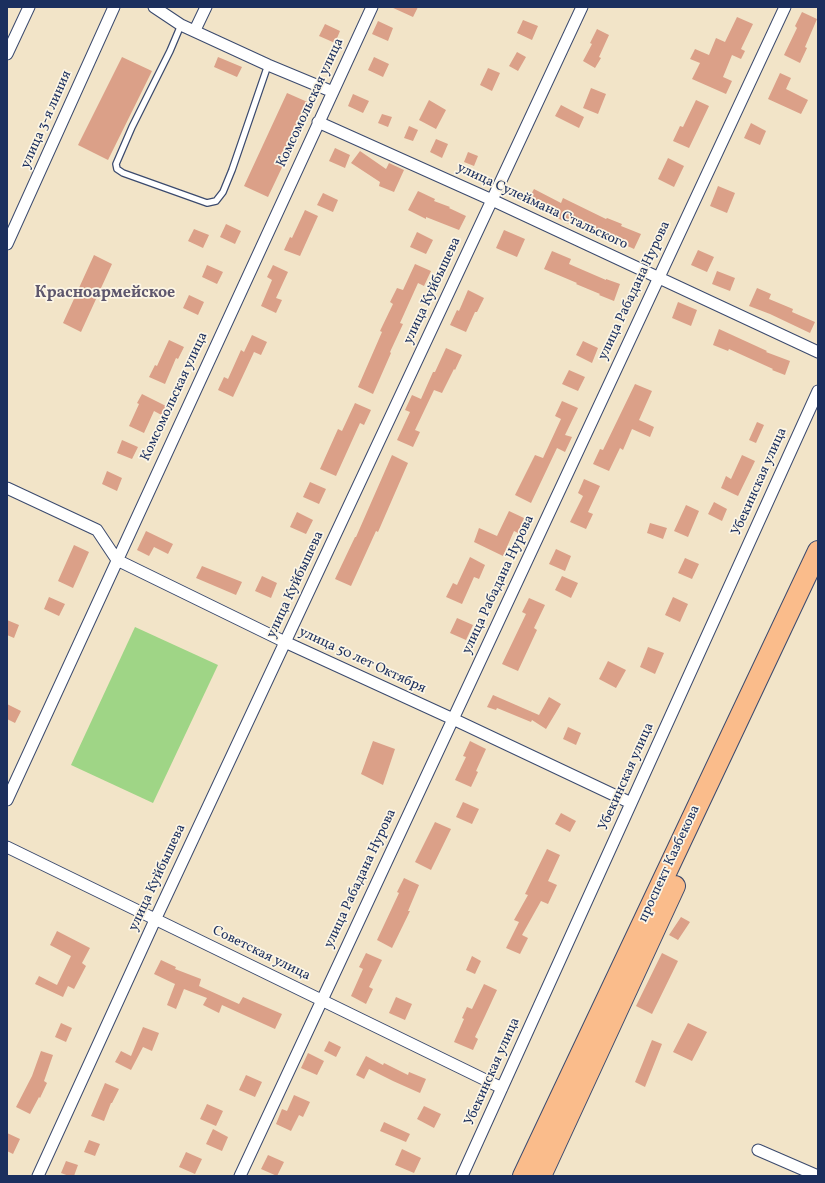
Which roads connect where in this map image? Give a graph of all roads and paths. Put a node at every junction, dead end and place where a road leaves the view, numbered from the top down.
1 (29, 7) edge
2 (114, 7) edge
3 (154, 7) edge
4 (206, 7) edge
5 (372, 7) edge
6 (582, 7) edge
7 (784, 7) edge
8 (181, 25) junction
9 (195, 30) junction
10 (7, 54) edge
11 (268, 65) junction
12 (332, 92) junction
13 (318, 122) junction
14 (492, 200) junction
15 (7, 244) edge
16 (658, 278) junction
17 (818, 352) edge
18 (818, 391) edge
19 (7, 488) edge
20 (818, 552) edge
21 (117, 560) junction
22 (818, 577) edge
23 (285, 642) junction
24 (453, 719) junction
25 (7, 800) edge
26 (631, 803) junction
27 (7, 847) edge
28 (155, 920) junction
29 (321, 1000) junction
30 (502, 1088) junction
31 (758, 1150) dead end
32 (38, 1176) edge
33 (240, 1176) edge
34 (462, 1176) edge
35 (523, 1176) edge
36 (541, 1176) edge
37 (818, 1176) edge

1 - 10 street
2 - 15 street, улица 3-я линия
3 - 8 street
4 - 9 street
5 - 12 street, Комсомольская улица
6 - 14 street, улица Куйбышева
7 - 16 street, улица Рабадана Нурова
8 - 9 street
8 - 11 lane
9 - 11 street
11 - 12 street
12 - 13 street, Комсомольская улица
13 - 14 street, улица Сулеймана Стальского
13 - 21 street, Комсомольская улица
14 - 16 street, улица Сулеймана Стальского
14 - 23 street, улица Куйбышева
16 - 17 street, улица Сулеймана Стальского
16 - 24 street, улица Рабадана Нурова
18 - 26 street, Убекинская улица
19 - 21 street, улица 50 лет Октября
20 - 35 highway, проспект Казбекова
21 - 23 street, улица 50 лет Октября
21 - 25 street, Комсомольская улица
22 - 36 highway, проспект Казбекова
23 - 24 street, улица 50 лет Октября
23 - 28 street, улица Куйбышева
24 - 26 street, улица 50 лет Октября
24 - 29 street, улица Рабадана Нурова
26 - 30 street, Убекинская улица
27 - 28 street, Советская улица
28 - 29 street, Советская улица
28 - 32 street, улица Куйбышева
29 - 30 street, Советская улица
29 - 33 street, улица Рабадана Нурова
30 - 34 street, Убекинская улица
31 - 37 street

